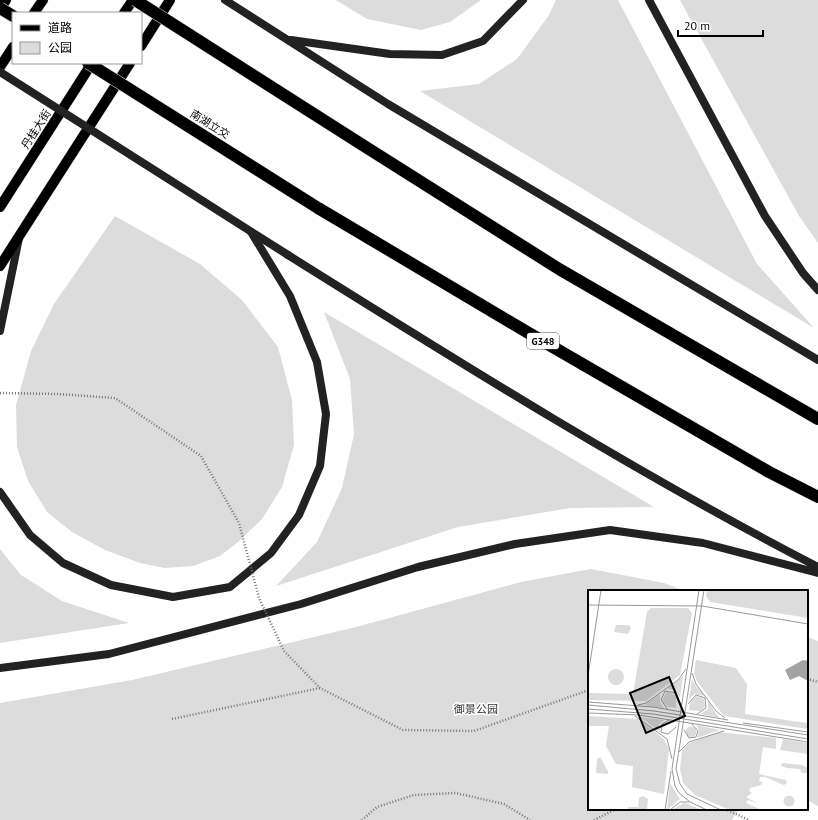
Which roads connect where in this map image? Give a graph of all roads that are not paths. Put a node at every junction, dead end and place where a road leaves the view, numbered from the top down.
1 (6, 0) edge
2 (43, 0) edge
3 (134, 0) edge
4 (170, 0) edge
5 (225, 0) edge
6 (523, 0) edge
7 (649, 0) edge
8 (0, 9) edge
9 (35, 12) edge
10 (125, 12) edge
11 (12, 15) edge
12 (286, 39) junction
13 (142, 44) edge
14 (12, 48) edge
15 (90, 64) edge
16 (91, 64) edge
17 (129, 64) edge
18 (0, 67) edge
19 (0, 72) edge
20 (0, 207) edge
21 (251, 232) junction
22 (20, 235) junction
23 (0, 266) edge
24 (818, 290) edge
25 (0, 331) edge
26 (818, 360) edge
27 (818, 419) edge
28 (0, 492) edge
29 (818, 497) edge
30 (818, 567) edge
31 (818, 573) edge
32 (0, 668) edge

1 - 8 main road
2 - 9 main road
3 - 10 main road
3 - 27 highway, bridge
4 - 13 main road
5 - 12 street
6 - 12 street
7 - 24 street
8 - 11 highway, bridge
12 - 26 street
14 - 18 main road
15 - 29 highway, 南湖立交 / G348, bridge
16 - 20 main road, 丹桂大街
17 - 22 main road
19 - 21 street, bridge
21 - 28 street
21 - 30 street, bridge
22 - 23 main road
22 - 25 street
31 - 32 street

